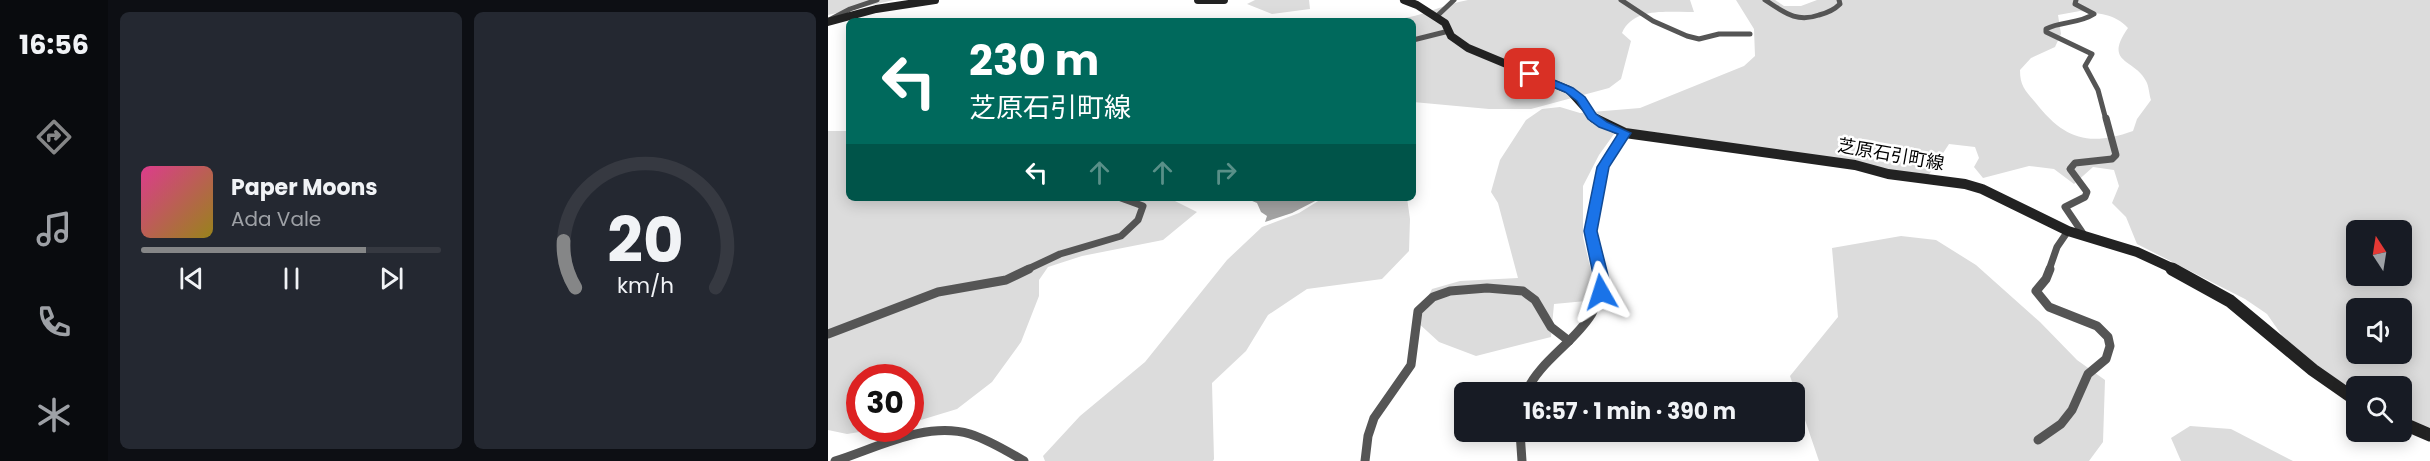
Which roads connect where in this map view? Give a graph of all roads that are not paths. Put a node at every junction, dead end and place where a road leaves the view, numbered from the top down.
1 (877, 0) edge
2 (935, 0) edge
3 (1198, 0) edge
4 (1224, 0) edge
5 (1404, 0) edge
6 (1454, 0) edge
7 (1621, 0) edge
8 (1765, 0) edge
9 (1839, 0) edge
10 (2076, 0) edge
11 (1436, 17) junction
12 (828, 21) edge
13 (1449, 31) junction
14 (1750, 34) dead end
15 (1416, 39) edge
16 (1625, 133) junction
17 (1129, 201) edge
18 (2068, 231) junction
19 (2084, 235) junction
20 (828, 334) edge
21 (1569, 341) junction
22 (1530, 382) edge
23 (2346, 393) edge
24 (2412, 427) edge
25 (2430, 435) edge
26 (2038, 440) dead end
27 (1521, 442) edge
28 (835, 461) edge
29 (1024, 461) edge
30 (1365, 461) edge
31 (1522, 461) edge

1 - 12 street
2 - 12 main road
3 - 4 main road
5 - 11 main road, 芝原石引町線
6 - 11 street
7 - 14 street
8 - 9 street
10 - 19 street
11 - 13 main road, 芝原石引町線
13 - 15 street
13 - 16 main road, 芝原石引町線
16 - 18 main road, 芝原石引町線
16 - 21 street
17 - 20 street
18 - 19 main road, 芝原石引町線
18 - 26 street
19 - 23 main road, 芝原石引町線
21 - 22 street
21 - 30 street
24 - 25 main road
27 - 31 street
28 - 29 street

